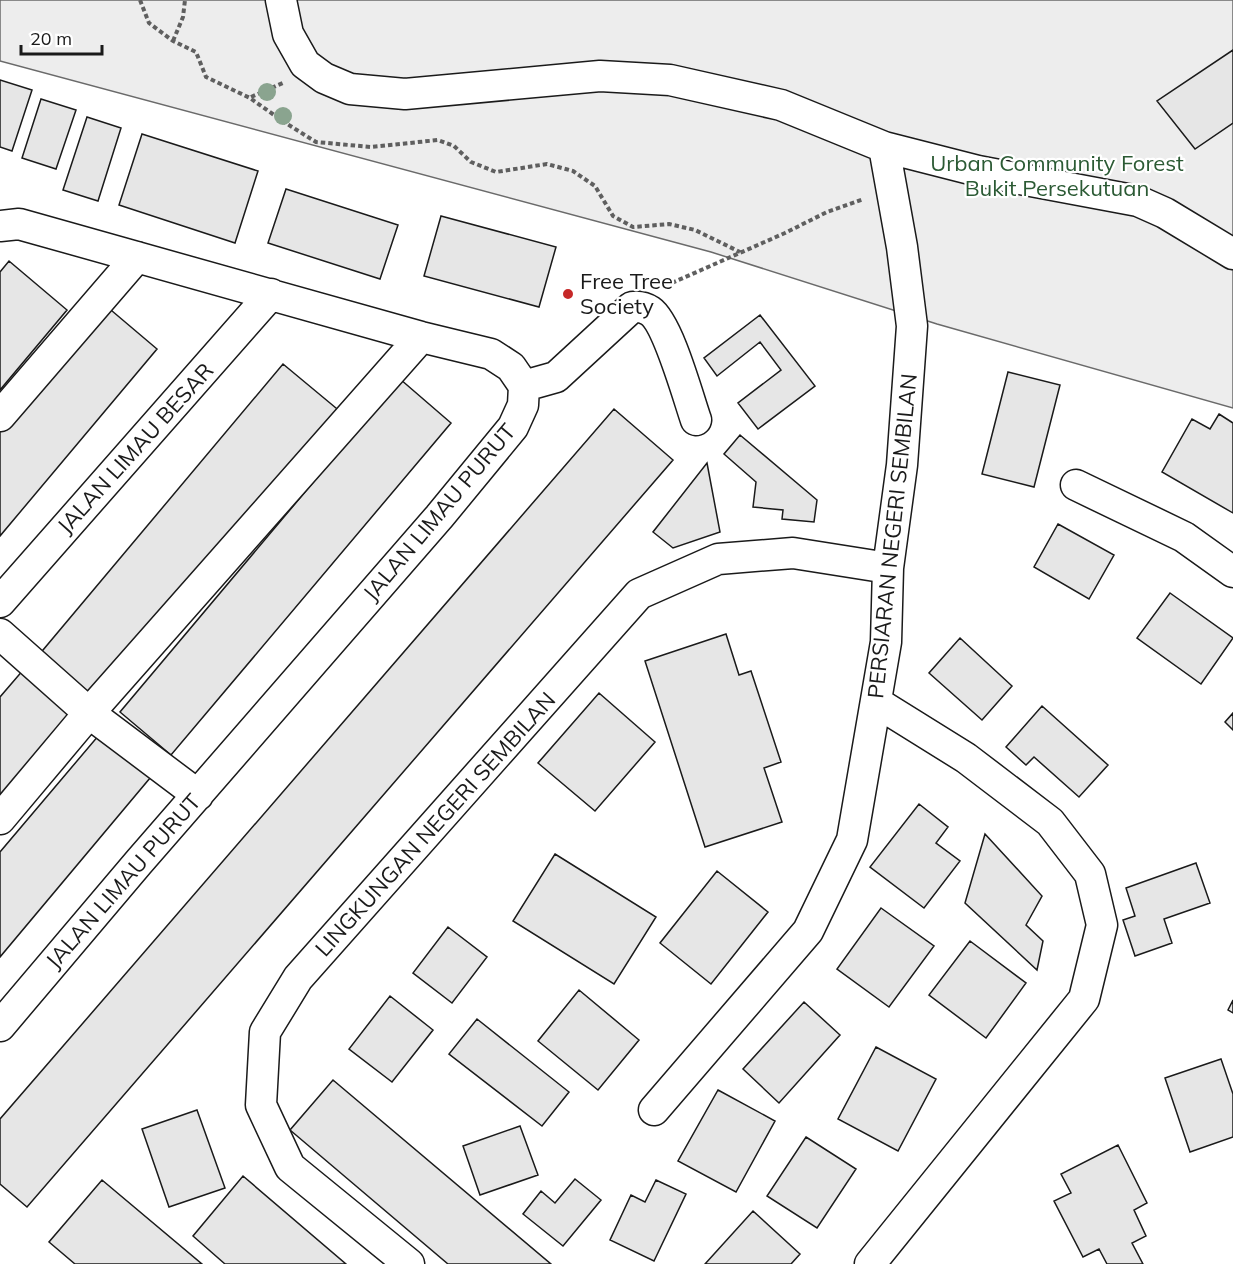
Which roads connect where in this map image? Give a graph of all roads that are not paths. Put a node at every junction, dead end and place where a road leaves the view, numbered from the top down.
1 (281, 0) edge
2 (884, 147) junction
3 (0, 226) edge
4 (1233, 254) edge
5 (137, 256) junction
6 (271, 294) junction
7 (421, 337) junction
8 (524, 386) junction
9 (0, 416) edge
10 (696, 420) dead end
11 (1076, 485) dead end
12 (888, 568) junction
13 (1233, 572) edge
14 (0, 602) edge
15 (0, 634) edge
16 (876, 702) junction
17 (89, 713) junction
18 (198, 795) junction
19 (0, 819) edge
20 (0, 1026) edge
21 (654, 1110) dead end
22 (409, 1264) edge
23 (870, 1264) edge

1 - 2 street
2 - 4 street
2 - 12 street, PERSIARAN NEGERI SEMBILAN
3 - 5 street
5 - 6 street
5 - 9 street
6 - 7 street
6 - 14 street, JALAN LIMAU BESAR
7 - 8 street
7 - 17 street
8 - 10 street
8 - 18 street, JALAN LIMAU PURUT
11 - 13 street
12 - 16 street, PERSIARAN NEGERI SEMBILAN
12 - 22 street, LINGKUNGAN NEGERI SEMBILAN
15 - 17 street
16 - 21 street, PERSIARAN NEGERI SEMBILAN
16 - 23 street
17 - 18 street
17 - 19 street
18 - 20 street, JALAN LIMAU PURUT

